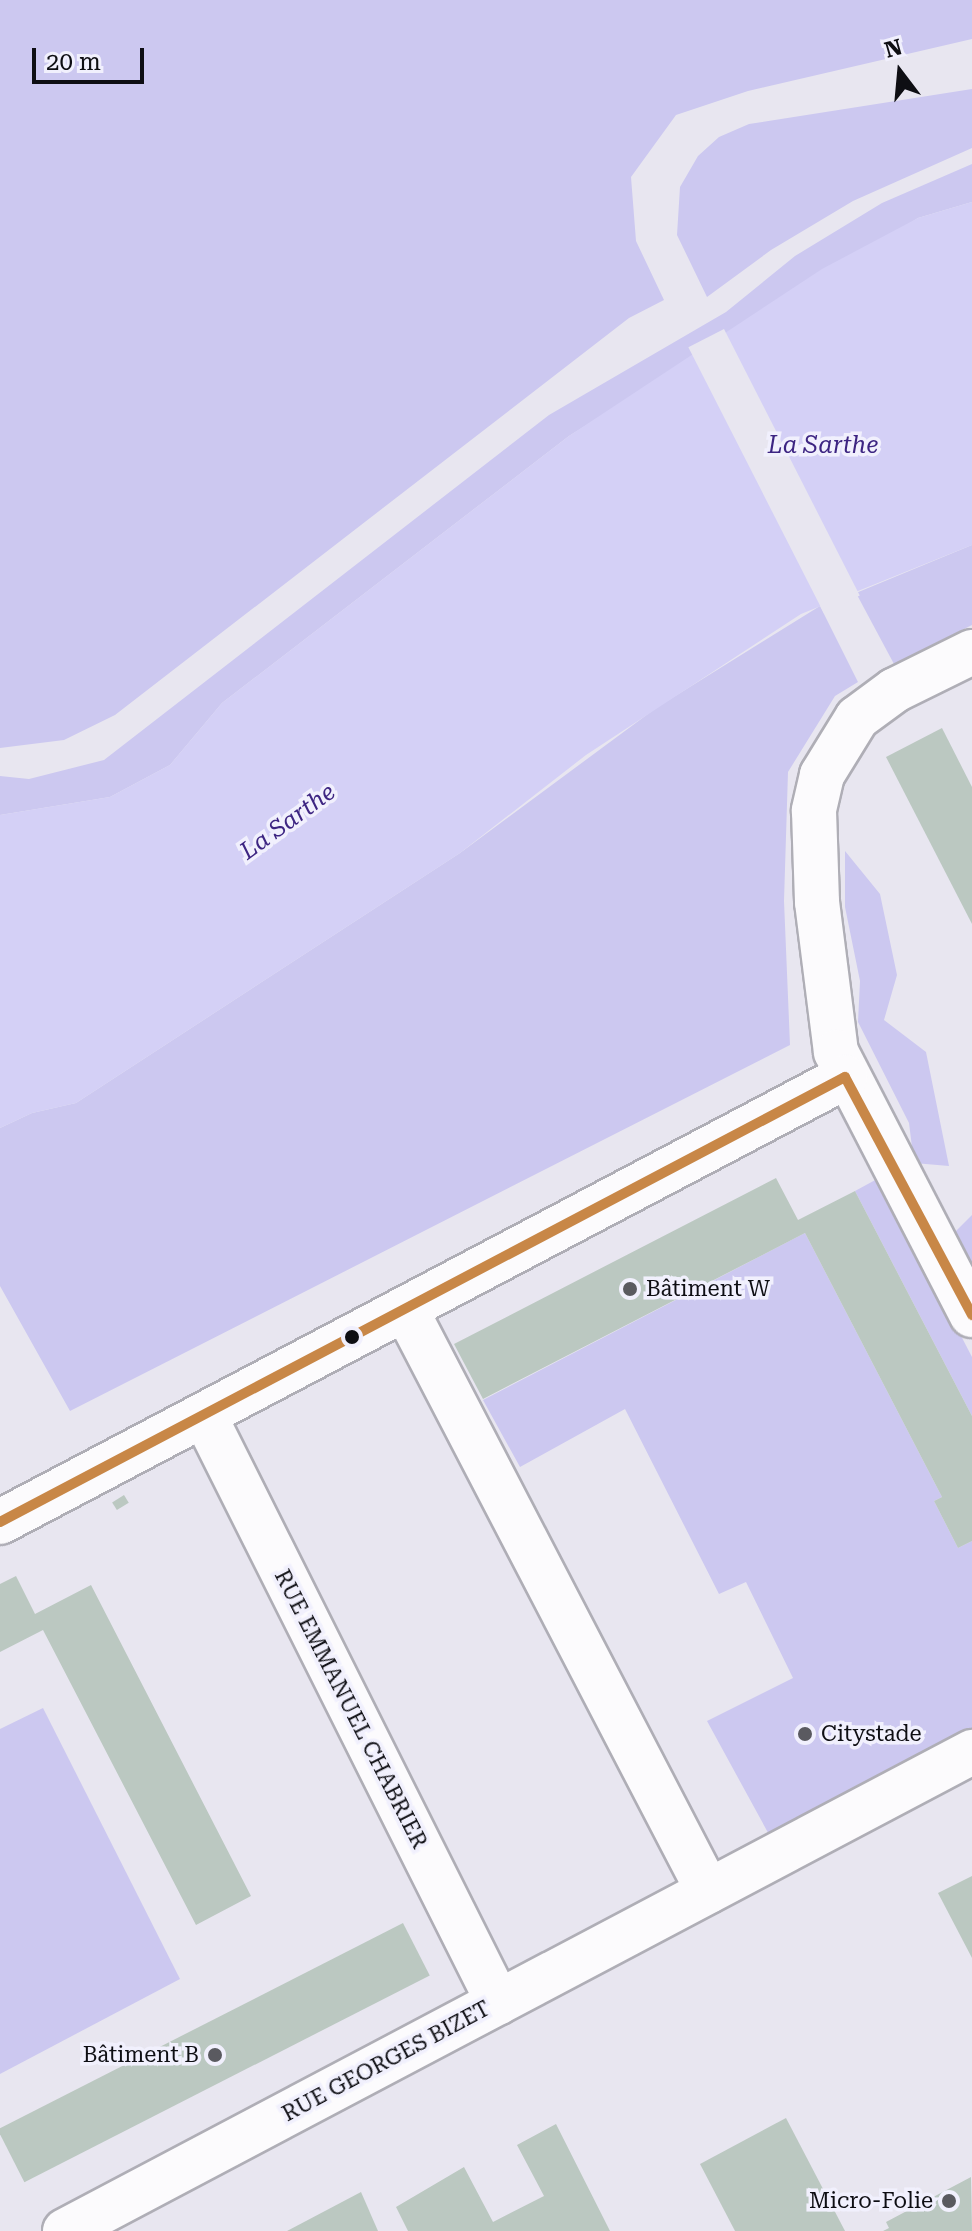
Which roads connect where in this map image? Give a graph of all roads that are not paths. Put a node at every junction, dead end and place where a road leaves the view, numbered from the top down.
1 (972, 652) edge
2 (845, 1077) junction
3 (406, 1310) junction
4 (972, 1315) edge
5 (204, 1415) junction
6 (0, 1522) edge
7 (972, 1752) edge
8 (708, 1891) junction
9 (498, 2002) junction
10 (65, 2231) edge

1 - 2 street
2 - 3 street
2 - 4 street
3 - 5 street
3 - 8 street
5 - 6 street
5 - 9 street, RUE EMMANUEL CHABRIER
7 - 8 street, RUE GEORGES BIZET
8 - 9 street, RUE GEORGES BIZET
9 - 10 street, RUE GEORGES BIZET

